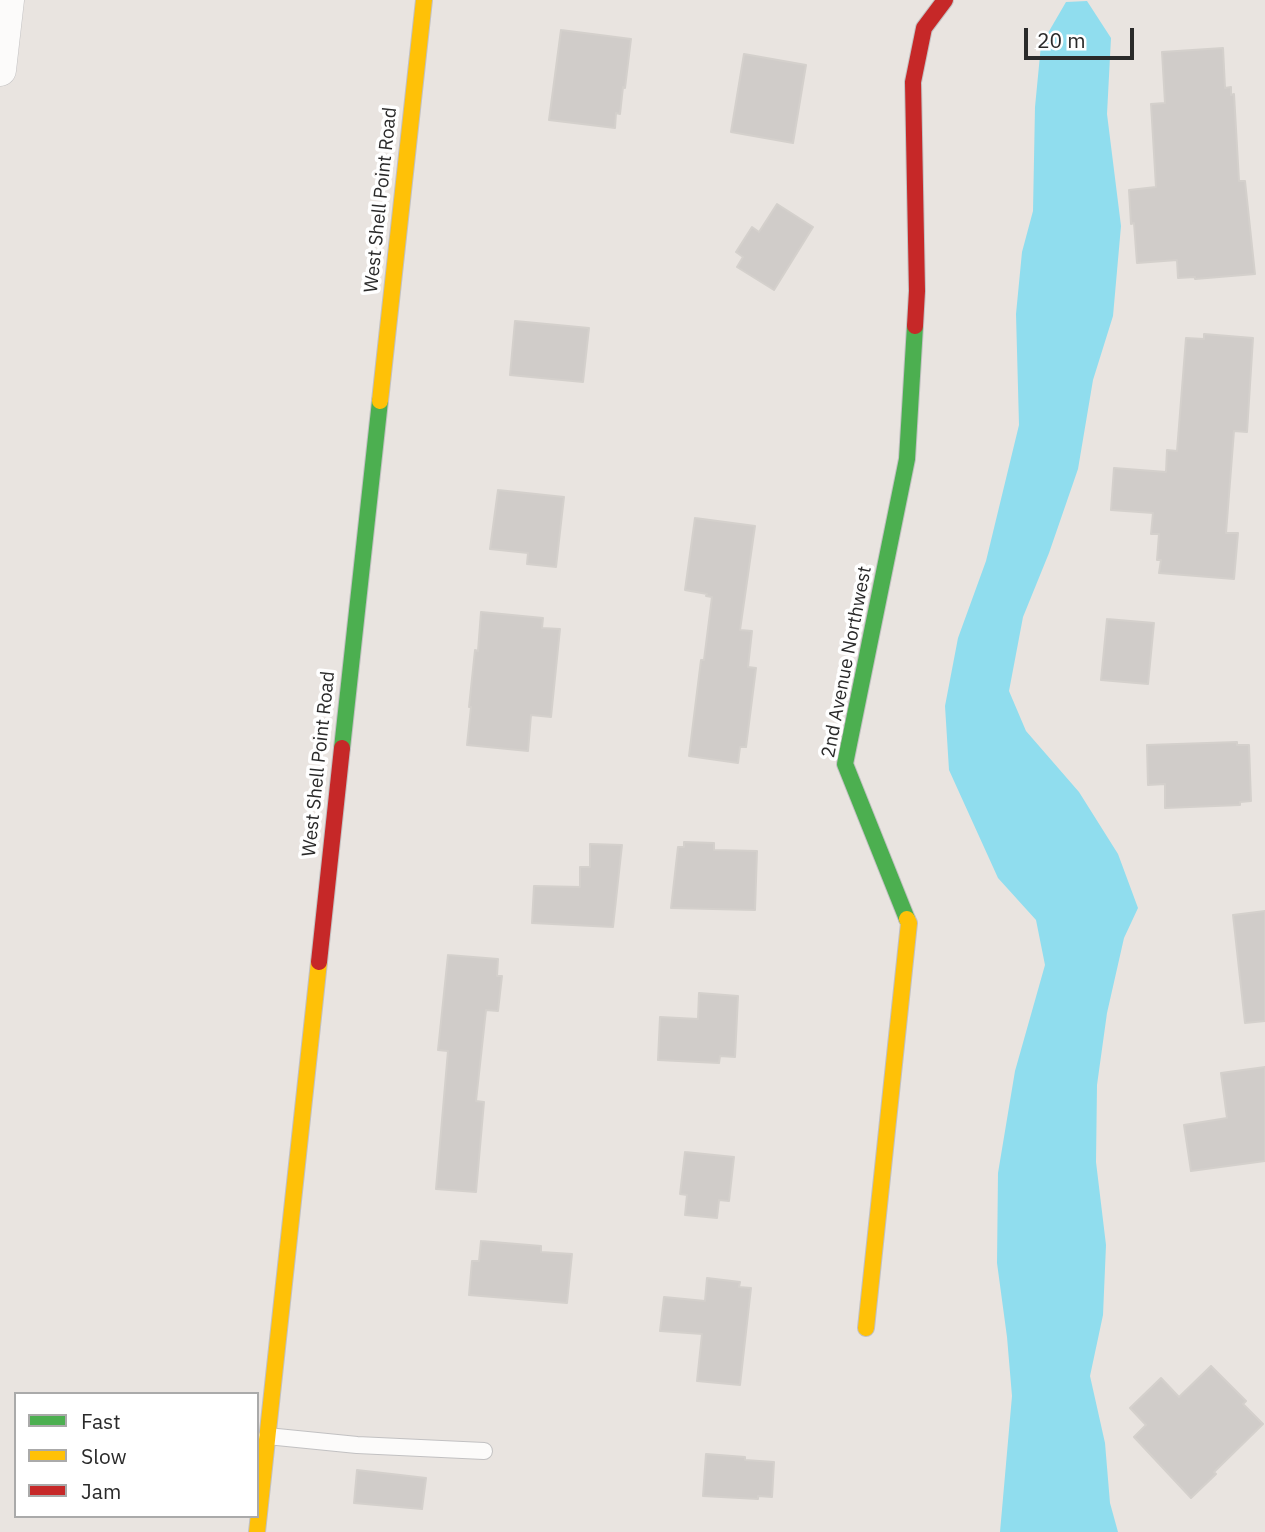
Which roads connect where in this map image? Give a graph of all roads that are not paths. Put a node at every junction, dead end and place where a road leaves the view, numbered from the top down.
1 (8, 0) edge
2 (424, 0) edge
3 (945, 0) edge
4 (0, 70) edge
5 (866, 1328) dead end
6 (267, 1436) junction
7 (484, 1451) dead end
8 (259, 1513) edge

1 - 4 street
2 - 6 street, West Shell Point Road
3 - 5 street, 2nd Avenue Northwest
6 - 7 lane
6 - 8 street, West Shell Point Road

